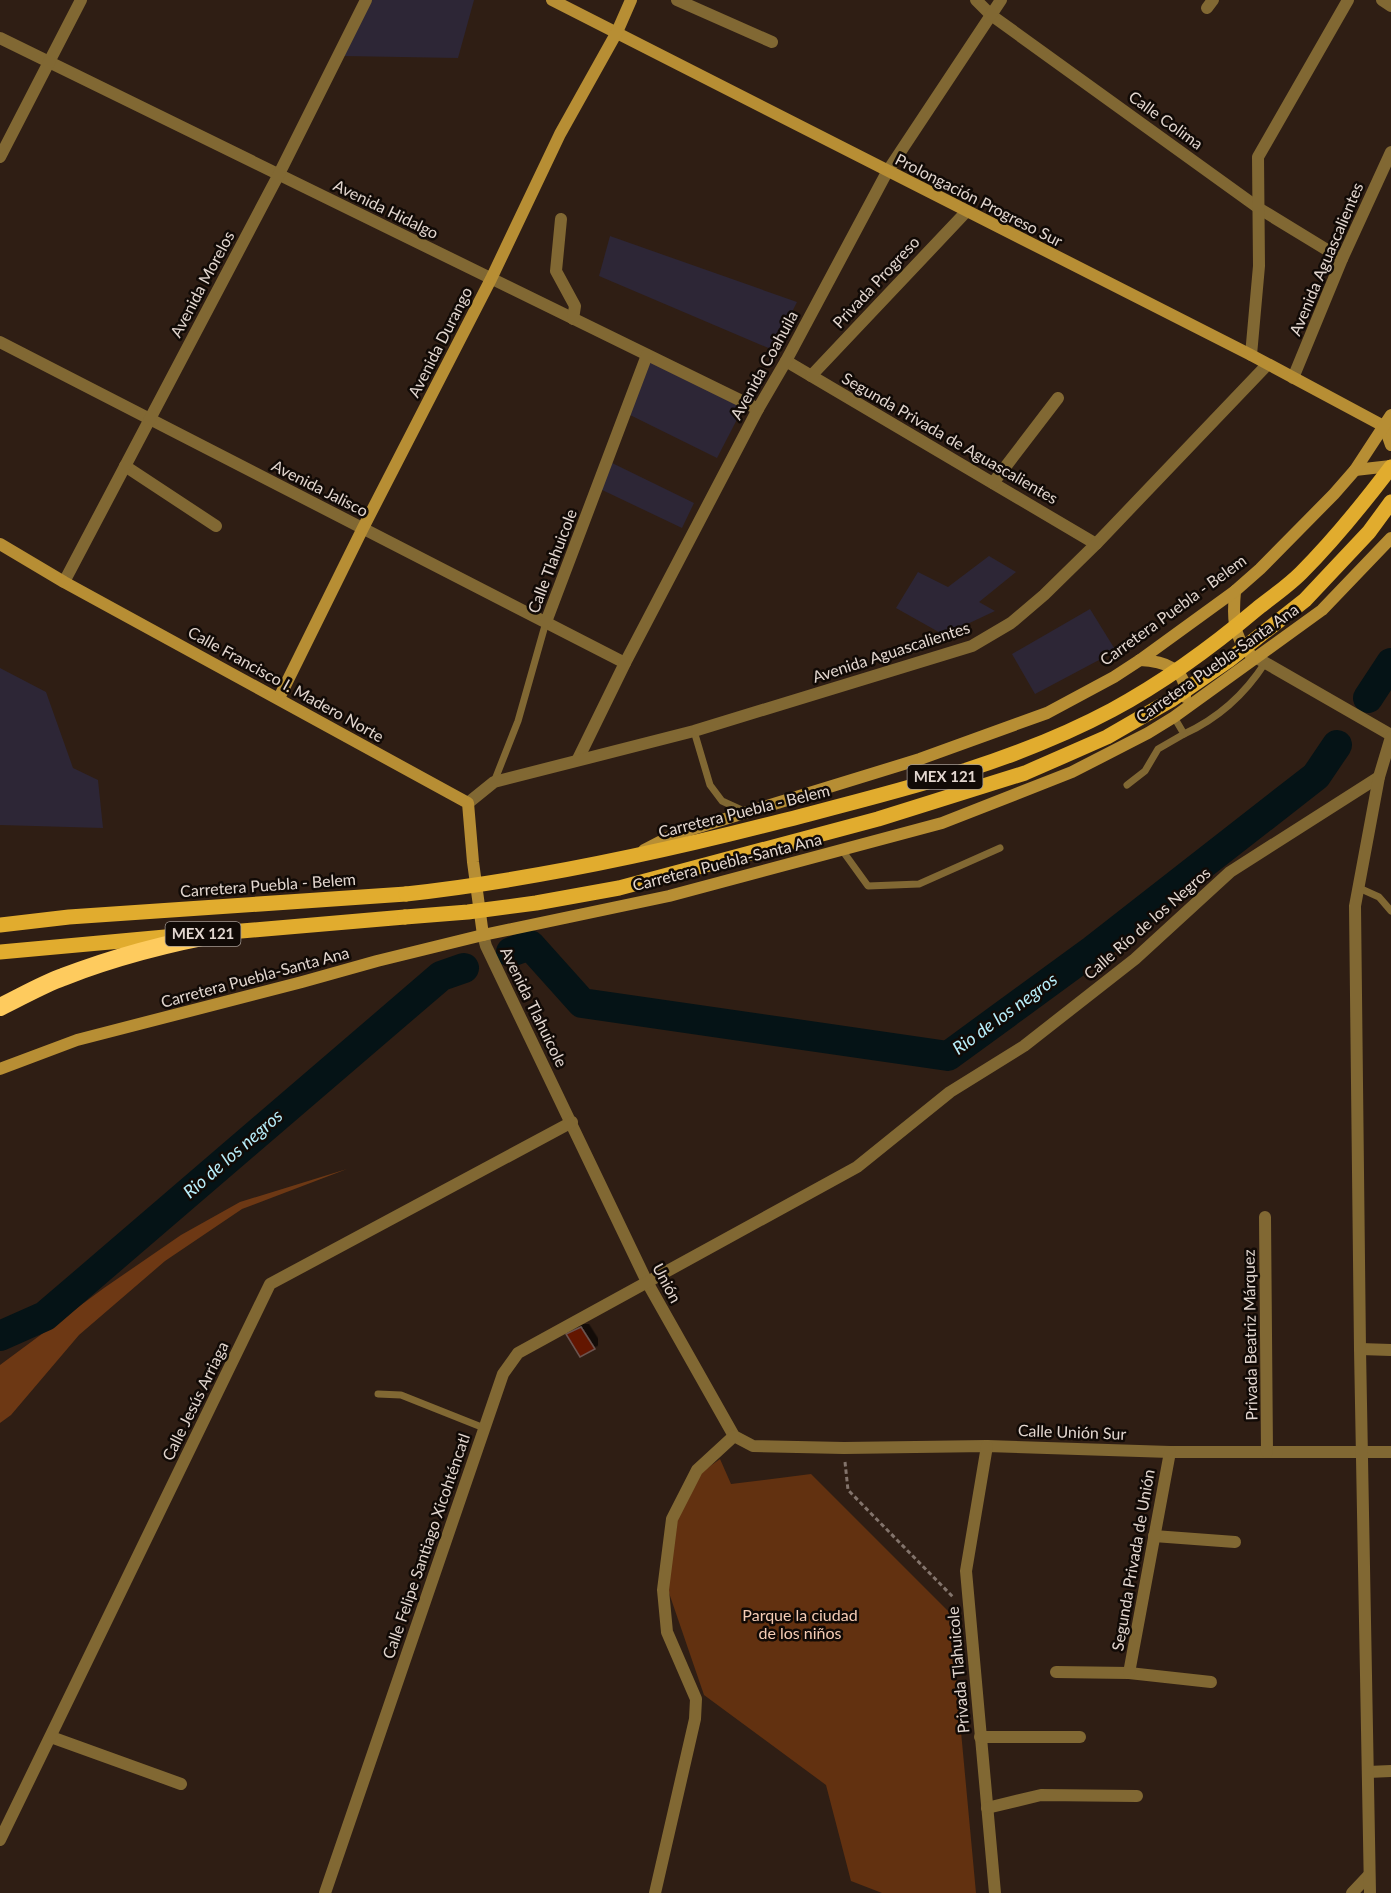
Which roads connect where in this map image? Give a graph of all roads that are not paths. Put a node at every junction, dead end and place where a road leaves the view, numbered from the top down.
1 (81, 0) edge
2 (366, 0) edge
3 (552, 0) edge
4 (631, 0) edge
5 (677, 0) edge
6 (976, 0) edge
7 (1001, 0) edge
8 (1347, 0) edge
9 (1382, 0) edge
10 (1391, 6) edge
11 (991, 15) junction
12 (617, 32) junction
13 (0, 38) edge
14 (772, 42) dead end
15 (50, 62) junction
16 (1391, 152) edge
17 (0, 157) edge
18 (887, 171) junction
19 (279, 174) junction
20 (1260, 209) junction
21 (966, 212) junction
22 (561, 219) dead end
23 (1342, 259) junction
24 (491, 279) junction
25 (573, 319) junction
26 (0, 342) edge
27 (647, 355) junction
28 (1251, 355) junction
29 (786, 361) junction
30 (1267, 364) junction
31 (811, 376) junction
32 (1293, 378) junction
33 (1058, 398) dead end
34 (758, 409) junction
35 (150, 419) junction
36 (1389, 424) edge
37 (1391, 445) edge
38 (125, 466) junction
39 (1391, 467) edge
40 (1355, 470) junction
41 (993, 483) junction
42 (1391, 502) edge
43 (216, 526) dead end
44 (363, 528) junction
45 (1391, 538) edge
46 (0, 544) edge
47 (1096, 544) junction
48 (64, 582) junction
49 (1235, 591) junction
50 (546, 622) junction
51 (1140, 660) junction
52 (1261, 661) junction
53 (625, 663) junction
54 (279, 698) junction
55 (1177, 714) junction
56 (694, 731) junction
57 (1184, 734) junction
58 (1391, 736) edge
59 (578, 759) junction
60 (1379, 777) junction
61 (494, 782) junction
62 (1127, 785) dead end
63 (468, 803) junction
64 (749, 813) junction
65 (1000, 848) dead end
66 (842, 850) junction
67 (632, 857) junction
68 (1359, 888) junction
69 (1391, 911) edge
70 (0, 925) edge
71 (228, 932) junction
72 (483, 935) junction
73 (0, 952) edge
74 (0, 1007) edge
75 (0, 1069) edge
76 (572, 1122) junction
77 (1265, 1217) dead end
78 (647, 1282) junction
79 (1360, 1349) junction
80 (1391, 1350) edge
81 (378, 1394) dead end
82 (484, 1428) junction
83 (734, 1436) junction
84 (987, 1446) junction
85 (1170, 1452) junction
86 (1268, 1452) junction
87 (1363, 1452) junction
88 (1391, 1452) edge
89 (1154, 1536) junction
90 (1234, 1542) dead end
91 (1056, 1672) dead end
92 (1129, 1673) junction
93 (1211, 1682) dead end
94 (51, 1737) junction
95 (980, 1737) junction
96 (1080, 1737) dead end
97 (1391, 1771) edge
98 (1368, 1772) junction
99 (181, 1784) dead end
100 (1137, 1796) dead end
101 (987, 1808) junction
102 (0, 1840) edge
103 (1369, 1875) junction
104 (325, 1893) edge
105 (655, 1893) edge
106 (995, 1893) edge
107 (1352, 1893) edge
108 (1370, 1893) edge

1 - 15 street
2 - 19 street, Avenida Morelos
3 - 12 street, Prolongación Progreso Sur
4 - 12 street, Avenida Durango
5 - 14 street
6 - 11 street, Calle Colima
7 - 11 street, Avenida Coahuila
8 - 20 street
9 - 10 street
11 - 18 street, Avenida Coahuila
11 - 20 street, Calle Colima
12 - 18 street, Prolongación Progreso Sur
12 - 24 street, Avenida Durango
13 - 15 street, Avenida Hidalgo
15 - 17 street
15 - 19 street, Avenida Hidalgo
16 - 23 street, Avenida Aguascalientes
18 - 21 street, Prolongación Progreso Sur
18 - 29 street, Avenida Coahuila
19 - 24 street, Avenida Hidalgo
19 - 35 street, Avenida Morelos
20 - 23 street, Calle Colima
20 - 28 street
21 - 28 street, Prolongación Progreso Sur
21 - 31 street, Privada Progreso
22 - 25 street
23 - 32 street, Avenida Aguascalientes
24 - 25 street, Avenida Hidalgo
24 - 44 street, Avenida Durango
25 - 27 street, Avenida Hidalgo
26 - 35 street, Avenida Jalisco
27 - 34 street, Avenida Hidalgo
27 - 50 street, Calle Tlahuicole
28 - 30 street, Prolongación Progreso Sur
29 - 31 street, Segunda Privada de Aguascalientes
29 - 34 street, Avenida Coahuila
30 - 32 street, Prolongación Progreso Sur
30 - 47 street, Avenida Aguascalientes
31 - 41 street, Segunda Privada de Aguascalientes
32 - 36 street, Prolongación Progreso Sur
33 - 41 street
34 - 53 street, Avenida Coahuila
35 - 38 street, Avenida Morelos
35 - 44 street, Avenida Jalisco
36 - 37 street
36 - 40 street, Carretera Puebla - Belem
38 - 43 street
38 - 48 street, Avenida Morelos
39 - 40 street
39 - 67 main road, Carretera Puebla - Belem / MEX 121, bridge
40 - 49 street, Carretera Puebla - Belem
41 - 47 street, Segunda Privada de Aguascalientes
42 - 71 main road, MEX 121, bridge
44 - 50 street, Avenida Jalisco
44 - 54 street, Avenida Durango
45 - 52 street, Carretera Puebla-Santa Ana
46 - 48 street, Calle Francisco I. Madero Norte
47 - 56 street, Avenida Aguascalientes
48 - 54 street, Calle Francisco I. Madero Norte
49 - 51 street, Carretera Puebla - Belem
49 - 52 street
50 - 53 street, Avenida Jalisco
50 - 61 lane, Calle Tlahuicole
51 - 55 street
51 - 64 street, Carretera Puebla - Belem
52 - 55 street, Carretera Puebla-Santa Ana
52 - 57 lane
52 - 58 street
53 - 59 street, Avenida Coahuila
54 - 63 street, Calle Francisco I. Madero Norte
55 - 57 lane
55 - 66 street, Carretera Puebla-Santa Ana
56 - 59 street, Avenida Aguascalientes
56 - 64 lane
57 - 62 lane
58 - 60 street
59 - 61 street, Avenida Aguascalientes
60 - 68 street
60 - 78 street, Calle Río de los Negros
61 - 63 street, Avenida Aguascalientes
63 - 72 street, Avenida Tlahuicole
64 - 67 street, Carretera Puebla - Belem
65 - 66 lane
66 - 72 street, Carretera Puebla-Santa Ana
67 - 70 main road, Carretera Puebla - Belem / MEX 121, bridge
68 - 69 lane
68 - 79 street
71 - 73 main road, MEX 121
71 - 74 highway
72 - 75 street, Carretera Puebla-Santa Ana
72 - 76 street, Avenida Tlahuicole
76 - 78 street, Unión
76 - 94 street, Calle Jesús Arriaga
77 - 86 street, Privada Beatriz Márquez
78 - 82 street, Calle Felipe Santiago Xicohténcatl
78 - 83 street, Unión
79 - 80 street
79 - 87 street
81 - 82 lane
82 - 104 street, Calle Felipe Santiago Xicohténcatl
83 - 84 street, Calle Unión Sur
83 - 105 street
84 - 85 street, Calle Unión Sur
84 - 95 street, Privada Tlahuicole
85 - 86 street, Calle Unión Sur
85 - 89 street, Segunda Privada de Unión
86 - 87 street, Calle Unión Sur
87 - 88 street, Calle Unión Sur
87 - 98 street
89 - 90 street
89 - 92 street, Segunda Privada de Unión
91 - 92 street
92 - 93 street
94 - 99 street
94 - 102 street, Calle Jesús Arriaga
95 - 96 street
95 - 101 street, Privada Tlahuicole
97 - 98 street
98 - 103 street
100 - 101 street
101 - 106 street, Privada Tlahuicole
103 - 107 street
103 - 108 street

